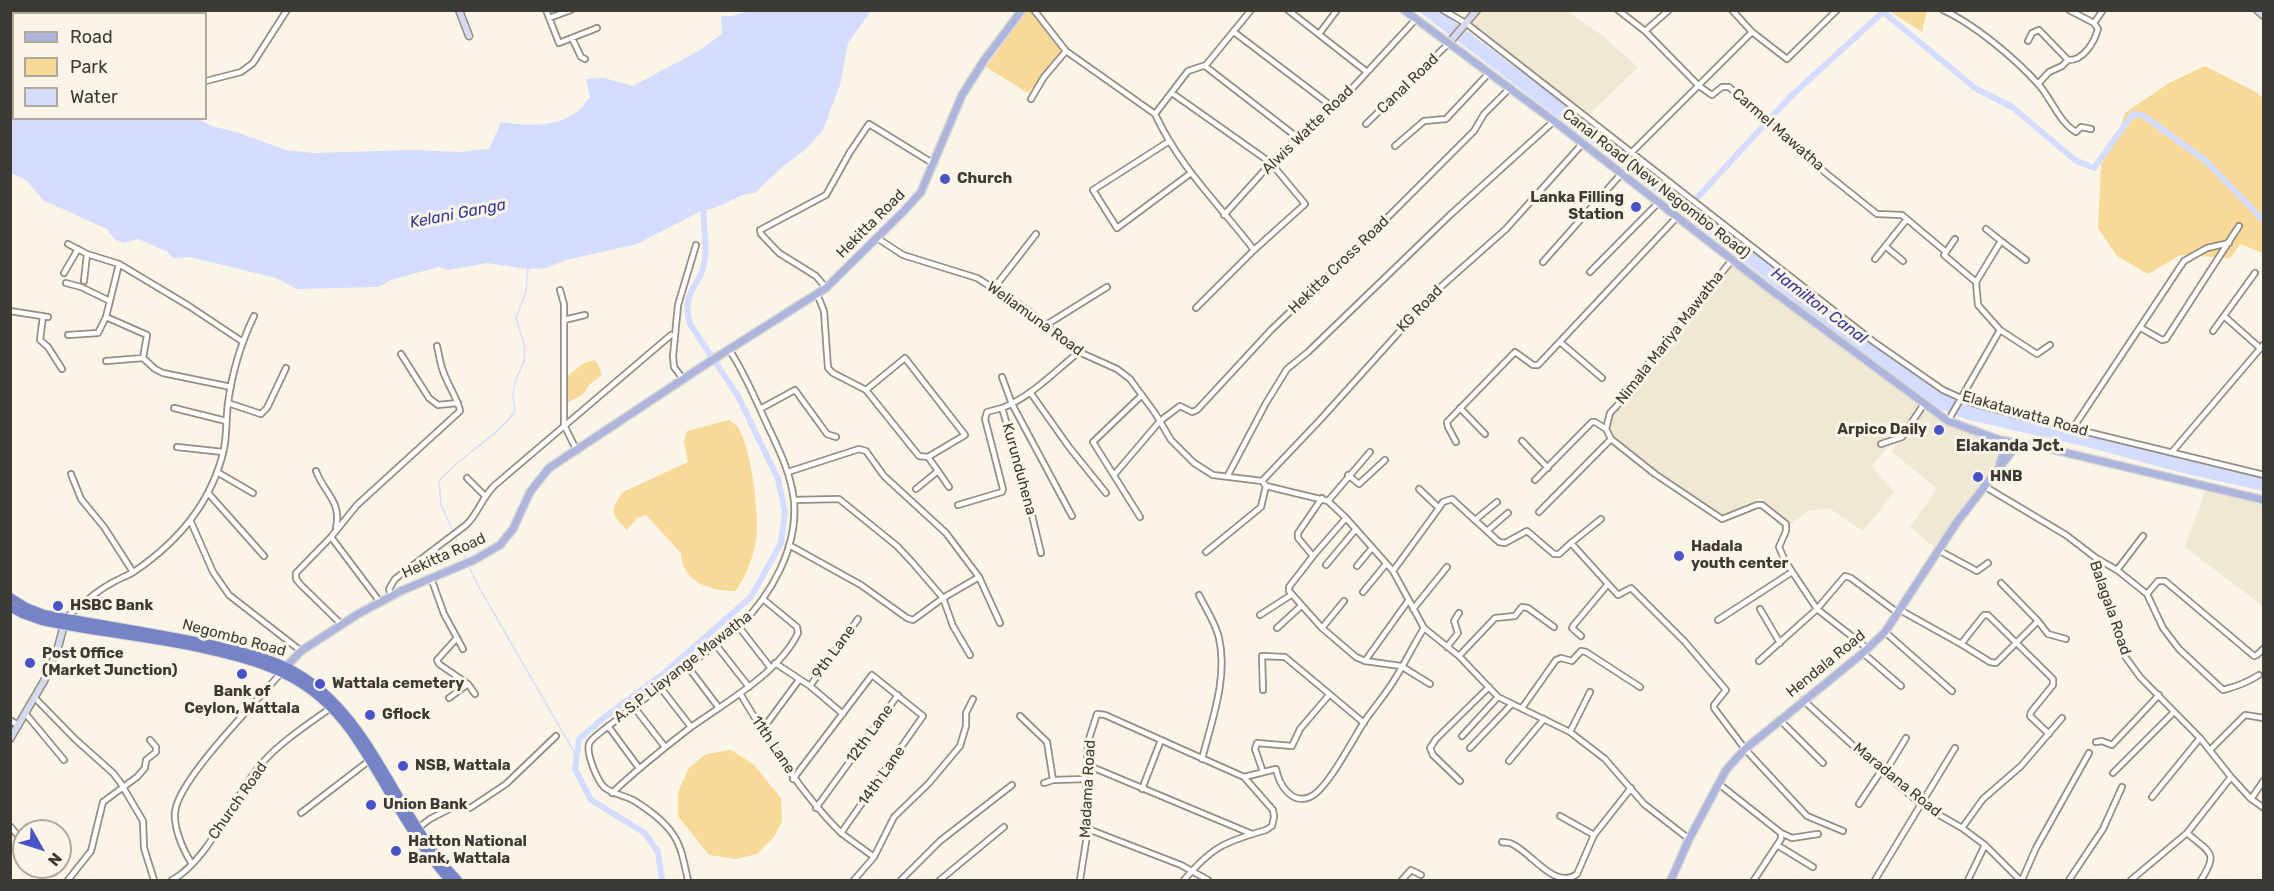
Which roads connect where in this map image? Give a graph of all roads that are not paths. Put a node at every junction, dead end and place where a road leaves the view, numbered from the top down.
1 (287, 10) edge
2 (459, 10) edge
3 (546, 10) edge
4 (571, 10) edge
5 (1022, 10) edge
6 (1034, 10) edge
7 (1251, 10) edge
8 (1288, 10) edge
9 (1337, 10) edge
10 (1404, 10) edge
11 (1443, 10) edge
12 (1477, 10) edge
13 (1618, 10) edge
14 (1669, 10) edge
15 (1732, 10) edge
16 (1837, 10) edge
17 (1943, 10) edge
18 (2069, 10) edge
19 (2103, 10) edge
20 (2257, 10) edge
21 (2264, 16) edge
22 (549, 18) junction
23 (1416, 19) junction
24 (2094, 22) junction
25 (1467, 24) junction
26 (597, 28) dead end
27 (1234, 32) junction
28 (1645, 32) junction
29 (1752, 32) junction
30 (1319, 34) junction
31 (469, 36) dead end
32 (572, 38) junction
33 (2028, 42) dead end
34 (1449, 43) junction
35 (1066, 51) junction
36 (585, 59) dead end
37 (2068, 60) junction
38 (1205, 66) junction
39 (1367, 72) junction
40 (1489, 74) junction
41 (207, 81) edge
42 (2038, 84) junction
43 (1699, 86) junction
44 (1510, 88) junction
45 (1172, 93) junction
46 (1031, 99) dead end
47 (1334, 108) junction
48 (1155, 114) junction
49 (1554, 121) junction
50 (1366, 124) dead end
51 (2091, 129) dead end
52 (1298, 138) junction
53 (1168, 142) junction
54 (1583, 143) junction
55 (1395, 146) dead end
56 (1632, 152) junction
57 (1271, 163) junction
58 (934, 164) junction
59 (1191, 173) junction
60 (1621, 174) junction
61 (1659, 202) junction
62 (1224, 215) junction
63 (1677, 217) junction
64 (1907, 219) junction
65 (2239, 226) dead end
66 (1986, 229) dead end
67 (1036, 234) dead end
68 (877, 238) junction
69 (1955, 239) dead end
70 (2001, 241) junction
71 (2229, 243) junction
72 (68, 244) dead end
73 (696, 245) dead end
74 (1885, 246) junction
75 (78, 249) junction
76 (1254, 250) junction
77 (1946, 252) junction
78 (87, 254) junction
79 (1875, 259) dead end
80 (1732, 260) junction
81 (2026, 260) dead end
82 (1903, 261) dead end
83 (1543, 262) dead end
84 (118, 264) junction
85 (1590, 272) dead end
86 (64, 273) dead end
87 (2255, 273) dead end
88 (84, 281) dead end
89 (1976, 282) junction
90 (66, 283) dead end
91 (1107, 287) dead end
92 (826, 288) junction
93 (994, 288) junction
94 (560, 290) dead end
95 (817, 294) junction
96 (110, 301) junction
97 (1196, 308) dead end
98 (10, 311) edge
99 (585, 315) dead end
100 (254, 316) dead end
101 (2224, 316) junction
102 (106, 317) junction
103 (564, 320) junction
104 (1046, 325) junction
105 (2141, 328) junction
106 (2000, 330) junction
107 (2213, 331) dead end
108 (68, 335) dead end
109 (671, 335) dead end
110 (243, 342) junction
111 (1560, 342) junction
112 (2050, 345) dead end
113 (437, 346) dead end
114 (2262, 346) edge
115 (729, 351) junction
116 (1079, 352) junction
117 (401, 354) dead end
118 (143, 358) junction
119 (106, 361) dead end
120 (286, 368) dead end
121 (62, 369) dead end
122 (1002, 377) dead end
123 (1602, 378) dead end
124 (683, 379) junction
125 (231, 387) junction
126 (866, 390) junction
127 (1030, 392) junction
128 (1142, 395) junction
129 (1960, 399) junction
130 (228, 403) junction
131 (458, 403) junction
132 (1012, 404) junction
133 (1924, 404) junction
134 (174, 408) dead end
135 (1002, 408) junction
136 (1460, 408) junction
137 (760, 409) junction
138 (1950, 418) junction
139 (226, 421) junction
140 (1160, 421) junction
141 (564, 425) junction
142 (2073, 428) junction
143 (1606, 429) junction
144 (1485, 434) dead end
145 (836, 437) dead end
146 (1611, 439) junction
147 (2000, 440) junction
148 (1522, 441) dead end
149 (1456, 442) dead end
150 (2016, 443) junction
151 (1881, 444) dead end
152 (177, 447) dead end
153 (577, 451) junction
154 (223, 452) junction
155 (1370, 452) dead end
156 (2172, 452) junction
157 (928, 458) junction
158 (1384, 460) dead end
159 (1999, 465) junction
160 (1548, 468) junction
161 (316, 471) dead end
162 (938, 471) junction
163 (217, 472) junction
164 (788, 472) junction
165 (71, 474) dead end
166 (1114, 475) junction
167 (1228, 475) junction
168 (2264, 475) edge
169 (1348, 476) junction
170 (466, 478) dead end
171 (1535, 480) dead end
172 (1262, 481) junction
173 (1266, 486) junction
174 (1984, 486) junction
175 (949, 487) dead end
176 (916, 489) dead end
177 (1419, 489) dead end
178 (253, 493) dead end
179 (1106, 493) dead end
180 (209, 494) junction
181 (485, 495) junction
182 (1322, 498) junction
183 (794, 500) junction
184 (2264, 500) edge
185 (1328, 501) junction
186 (1497, 502) dead end
187 (958, 505) dead end
188 (1438, 508) junction
189 (1539, 512) dead end
190 (1508, 513) dead end
191 (1072, 516) dead end
192 (1140, 517) dead end
193 (1346, 518) junction
194 (1601, 519) dead end
195 (1475, 520) junction
196 (191, 522) junction
197 (1356, 529) junction
198 (335, 531) junction
199 (1487, 531) junction
200 (2143, 536) dead end
201 (331, 537) junction
202 (1571, 543) junction
203 (789, 545) junction
204 (1372, 548) junction
205 (1938, 550) junction
206 (1206, 552) dead end
207 (1041, 553) dead end
208 (264, 556) dead end
209 (1313, 556) junction
210 (2096, 558) junction
211 (1988, 563) dead end
212 (1386, 564) junction
213 (1326, 565) dead end
214 (1357, 566) dead end
215 (1447, 567) dead end
216 (2117, 570) junction
217 (1393, 571) junction
218 (133, 572) junction
219 (1792, 572) junction
220 (979, 577) junction
221 (431, 578) junction
222 (2001, 583) dead end
223 (1608, 584) junction
224 (1363, 592) dead end
225 (2147, 594) junction
226 (1199, 595) dead end
227 (1291, 595) junction
228 (391, 596) junction
229 (10, 597) edge
230 (943, 598) junction
231 (763, 599) junction
232 (1344, 601) dead end
233 (1408, 601) junction
234 (380, 602) junction
235 (1301, 606) junction
236 (10, 607) edge
237 (1413, 609) junction
238 (1760, 609) dead end
239 (1817, 609) junction
240 (1899, 612) junction
241 (1459, 613) dead end
242 (1260, 615) dead end
243 (858, 619) dead end
244 (1718, 620) dead end
245 (2038, 621) junction
246 (65, 622) junction
247 (1000, 622) dead end
248 (341, 624) junction
249 (739, 627) junction
250 (1554, 627) dead end
251 (1277, 628) dead end
252 (1322, 628) junction
253 (1424, 628) junction
254 (1885, 632) junction
255 (1581, 636) dead end
256 (456, 639) junction
257 (2066, 639) dead end
258 (2014, 643) junction
259 (1780, 644) junction
260 (1961, 644) junction
261 (716, 645) junction
262 (1447, 647) junction
263 (2264, 648) edge
264 (463, 649) dead end
265 (301, 651) junction
266 (1865, 651) junction
267 (970, 655) dead end
268 (1459, 656) junction
269 (1365, 661) junction
270 (1759, 661) dead end
271 (772, 665) junction
272 (1401, 666) junction
273 (688, 667) junction
274 (284, 669) junction
275 (2259, 675) dead end
276 (799, 680) junction
277 (468, 684) junction
278 (1430, 684) dead end
279 (810, 686) junction
280 (1901, 686) dead end
281 (660, 687) junction
282 (749, 687) junction
283 (1489, 687) junction
284 (1640, 687) dead end
285 (1263, 690) dead end
286 (1952, 691) dead end
287 (1590, 692) dead end
288 (475, 694) dead end
289 (741, 695) junction
290 (898, 695) junction
291 (1329, 695) junction
292 (2159, 695) junction
293 (1498, 697) junction
294 (35, 698) junction
295 (449, 698) dead end
296 (973, 699) dead end
297 (1803, 700) junction
298 (1512, 704) junction
299 (334, 706) junction
300 (633, 706) junction
301 (719, 708) junction
302 (1522, 708) junction
303 (2174, 712) junction
304 (25, 713) junction
305 (843, 714) junction
306 (1020, 716) dead end
307 (2062, 718) dead end
308 (2264, 718) edge
309 (1544, 719) junction
310 (10, 720) edge
311 (1780, 720) junction
312 (1364, 723) junction
313 (18, 725) junction
314 (608, 726) junction
315 (692, 727) junction
316 (762, 730) junction
317 (1570, 732) junction
318 (2049, 734) junction
319 (556, 736) dead end
320 (1462, 736) dead end
321 (1906, 738) dead end
322 (2200, 738) junction
323 (10, 739) edge
324 (150, 740) dead end
325 (1161, 740) junction
326 (2096, 742) dead end
327 (665, 747) junction
328 (1470, 748) dead end
329 (1955, 748) dead end
330 (1745, 749) junction
331 (2210, 750) junction
332 (2089, 753) dead end
333 (372, 759) junction
334 (1202, 759) junction
335 (64, 760) dead end
336 (1509, 761) dead end
337 (1823, 763) dead end
338 (1087, 765) junction
339 (639, 768) junction
340 (1263, 772) junction
341 (1882, 773) junction
342 (2113, 773) dead end
343 (1244, 777) junction
344 (2231, 777) junction
345 (793, 779) junction
346 (1086, 779) junction
347 (1053, 780) junction
348 (2264, 780) edge
349 (1460, 782) dead end
350 (1044, 783) dead end
351 (1719, 784) junction
352 (1012, 785) dead end
353 (123, 787) junction
354 (2122, 787) dead end
355 (1631, 788) junction
356 (1142, 789) junction
357 (612, 793) junction
358 (2152, 797) dead end
359 (2251, 799) junction
360 (1859, 804) dead end
361 (1922, 804) junction
362 (816, 808) junction
363 (2264, 808) edge
364 (301, 813) dead end
365 (1560, 816) dead end
366 (1004, 827) dead end
367 (417, 828) junction
368 (1962, 828) junction
369 (1088, 829) junction
370 (1843, 831) dead end
371 (841, 833) junction
372 (1781, 833) junction
373 (2187, 833) junction
374 (1252, 834) junction
375 (1818, 834) dead end
376 (1594, 835) junction
377 (1689, 839) junction
378 (1502, 842) dead end
379 (1986, 844) junction
380 (1778, 845) junction
381 (874, 857) junction
382 (192, 864) junction
383 (1814, 867) dead end
384 (1192, 871) junction
385 (1421, 875) dead end
386 (68, 880) edge
387 (154, 880) edge
388 (172, 880) edge
389 (449, 880) edge
390 (458, 880) edge
391 (688, 880) edge
392 (854, 880) edge
393 (901, 880) edge
394 (940, 880) edge
395 (1080, 880) edge
396 (1184, 880) edge
397 (1208, 880) edge
398 (1402, 880) edge
399 (1671, 880) edge
400 (1754, 880) edge
401 (1875, 880) edge
402 (1968, 880) edge
403 (2021, 880) edge
404 (2069, 880) edge
405 (2131, 880) edge
406 (2203, 880) edge

1 - 41 street
2 - 31 street
3 - 22 street
4 - 22 street
5 - 58 main road, Hekitta Road
6 - 35 street
7 - 27 street
8 - 30 street
9 - 30 street
10 - 23 main road, Canal Road (New Negombo Road)
11 - 25 street, Elakatawatta Road
12 - 25 street
13 - 28 street
14 - 28 street
15 - 29 street
16 - 29 street
17 - 42 street
18 - 24 street
19 - 24 street
20 - 21 street
22 - 32 street
23 - 34 main road, Canal Road (New Negombo Road)
23 - 39 street, Alwis Watte Road
24 - 37 street
25 - 34 street
25 - 56 street, Elakatawatta Road
26 - 32 street
27 - 38 street
27 - 47 street
28 - 43 street
29 - 43 street
30 - 39 street
32 - 36 street
33 - 37 street
34 - 40 main road, Canal Road (New Negombo Road)
34 - 50 street, Canal Road
35 - 46 street
35 - 48 street
37 - 42 street
38 - 45 street
38 - 52 street
39 - 47 street, Alwis Watte Road
40 - 44 main road, Canal Road (New Negombo Road)
40 - 55 street
42 - 51 street
43 - 56 street
43 - 64 street, Carmel Mawatha
44 - 49 main road, Canal Road (New Negombo Road)
44 - 140 street, Hekitta Cross Road
45 - 48 street
45 - 57 street
47 - 52 street, Alwis Watte Road
48 - 53 street
49 - 54 main road, Canal Road (New Negombo Road)
49 - 167 street
52 - 57 street, Alwis Watte Road
53 - 59 street
53 - 59 street
54 - 60 main road, Canal Road (New Negombo Road)
54 - 172 street, KG Road
56 - 129 street, Elakatawatta Road
57 - 62 street, Alwis Watte Road
57 - 76 street
58 - 68 main road, Hekitta Road
58 - 92 street
59 - 62 street
60 - 61 main road, Canal Road (New Negombo Road)
60 - 83 street
61 - 63 main road, Canal Road (New Negombo Road)
61 - 85 street
62 - 76 street
63 - 80 main road, Canal Road (New Negombo Road)
63 - 111 street
64 - 74 street
64 - 77 street
65 - 71 street
66 - 70 street
67 - 93 street
68 - 92 main road, Hekitta Road
68 - 93 street, Weliamuna Road
69 - 77 street
70 - 81 street
70 - 89 street
71 - 105 street
71 - 105 street
72 - 75 street
73 - 124 street
74 - 79 street
74 - 82 street
75 - 78 street
75 - 86 street
76 - 97 street
77 - 89 street
78 - 84 street
78 - 88 street
80 - 133 main road, Canal Road (New Negombo Road)
80 - 143 street, Nimala Mariya Mawatha
84 - 96 street
84 - 110 street
87 - 101 street
89 - 106 street
90 - 96 street
91 - 104 street
92 - 95 main road, Hekitta Road
93 - 104 street, Weliamuna Road
94 - 103 street
95 - 115 main road, Hekitta Road
95 - 126 street
96 - 102 street
98 - 121 street
99 - 103 street
100 - 110 street
101 - 107 street
101 - 114 street
102 - 108 street
102 - 118 street
103 - 141 street
104 - 116 street, Weliamuna Road
105 - 142 street
106 - 112 street
106 - 129 street
109 - 141 street
110 - 125 street
111 - 123 street
111 - 136 street
113 - 131 street
114 - 156 street
115 - 124 main road, Hekitta Road
115 - 137 street, A.S.P Liayange Mawatha
116 - 127 street, Kurunduhena
116 - 128 street, Weliamuna Road
117 - 131 street
118 - 119 street
118 - 125 street
120 - 130 street
122 - 132 street
124 - 153 main road, Hekitta Road
125 - 130 street
126 - 157 street
126 - 157 street
127 - 132 street, Kurunduhena
127 - 179 street
128 - 140 street, Weliamuna Road
128 - 166 street
129 - 138 street
129 - 142 street, Elakatawatta Road
130 - 139 street
131 - 198 street
132 - 135 street, Kurunduhena
132 - 191 street
133 - 138 main road, Canal Road (New Negombo Road)
133 - 151 street
134 - 139 street
135 - 187 street
135 - 207 street, Kurunduhena
136 - 144 street
136 - 149 street
137 - 145 street
137 - 164 street, A.S.P Liayange Mawatha
138 - 147 main road, Canal Road (New Negombo Road)
139 - 154 street
140 - 166 street
140 - 167 street, Weliamuna Road
141 - 153 street
141 - 181 street
142 - 156 street, Elakatawatta Road
143 - 146 street
143 - 160 street
146 - 189 street
146 - 219 street
147 - 150 main road, Canal Road (New Negombo Road)
147 - 159 main road
148 - 160 street
150 - 159 main road, Hendala Road
150 - 184 main road, Canal Road (New Negombo Road)
152 - 154 street
153 - 221 main road, Hekitta Road
154 - 163 street
155 - 169 street
156 - 168 street, Elakatawatta Road
157 - 162 street
158 - 169 street
159 - 174 main road, Hendala Road
160 - 171 street
161 - 198 street
162 - 175 street
162 - 176 street
163 - 178 street
163 - 180 street
164 - 183 street, A.S.P Liayange Mawatha
164 - 220 street
165 - 218 street
166 - 192 street
167 - 172 street, Weliamuna Road
169 - 185 street
170 - 181 street
172 - 173 street
173 - 182 street
173 - 206 street
174 - 205 main road, Hendala Road
174 - 210 street, Balagala Road
177 - 188 street
180 - 196 street
180 - 208 street
181 - 228 street
182 - 185 street
182 - 209 street
183 - 203 street, A.S.P Liayange Mawatha
183 - 230 street
185 - 193 street
186 - 195 street
188 - 195 street
188 - 217 street
190 - 199 street
193 - 197 street
193 - 209 street
194 - 202 street
195 - 199 street
196 - 218 street
196 - 265 street
197 - 204 street
197 - 213 street
198 - 201 street
199 - 202 street
200 - 216 street
201 - 234 street
201 - 248 street
202 - 223 street
203 - 230 street
203 - 231 street, A.S.P Liayange Mawatha
204 - 212 street
204 - 214 street
205 - 211 street
205 - 240 main road, Hendala Road
209 - 227 street
210 - 216 street
210 - 292 street, Balagala Road
212 - 217 street
212 - 224 street
215 - 237 street
216 - 225 street
217 - 233 street
218 - 246 street
219 - 239 street
219 - 244 street
220 - 230 street
220 - 247 street
221 - 228 main road, Hekitta Road
221 - 256 street
222 - 245 street
223 - 255 street
223 - 330 street
225 - 263 street
225 - 275 street
226 - 334 street
227 - 235 street
227 - 242 street
228 - 234 main road, Hekitta Road
229 - 246 highway, Negombo Road
230 - 267 street
231 - 249 street, A.S.P Liayange Mawatha
231 - 271 street
232 - 252 street
233 - 237 street
233 - 269 street
234 - 248 main road, Hekitta Road
235 - 251 street
235 - 252 street
236 - 246 highway, Negombo Road
237 - 253 street
238 - 259 street
239 - 240 street
239 - 259 street
239 - 266 street
240 - 254 main road, Hendala Road
240 - 260 street
241 - 262 street
243 - 279 street, 9th Lane
245 - 257 street
245 - 258 street
246 - 274 highway, Negombo Road
246 - 294 street
248 - 265 main road, Hekitta Road
249 - 261 street, A.S.P Liayange Mawatha
249 - 271 street
250 - 268 street
252 - 269 street
253 - 262 street
253 - 272 street
254 - 266 main road, Hendala Road
254 - 286 street
256 - 264 street
256 - 277 street
258 - 260 street
258 - 260 street
258 - 318 street
259 - 270 street
261 - 273 street, A.S.P Liayange Mawatha
261 - 282 street
262 - 268 street
265 - 274 main road, Hekitta Road
266 - 280 street
266 - 297 main road, Hendala Road
268 - 283 street
269 - 272 street
271 - 276 street
271 - 282 street
272 - 278 street
272 - 312 street
273 - 281 street, A.S.P Liayange Mawatha
273 - 301 street
274 - 299 highway, Negombo Road
274 - 382 street
276 - 279 street
276 - 316 street
277 - 288 street
277 - 295 street
279 - 305 street
281 - 300 street, A.S.P Liayange Mawatha
281 - 315 street
282 - 289 street
283 - 293 street
283 - 349 street
284 - 302 street
285 - 291 street
287 - 317 street
289 - 301 street
289 - 316 street, 11th Lane
290 - 305 street, 12th Lane
290 - 362 street, 12th Lane
290 - 371 street, 14th Lane
291 - 312 street
291 - 340 street
292 - 303 street, Balagala Road
292 - 326 street
293 - 298 street
293 - 320 street
294 - 304 street
294 - 353 street
296 - 381 street
297 - 311 main road, Hendala Road
297 - 341 street, Maradana Road
298 - 302 street
298 - 328 street
299 - 333 highway, Negombo Road
299 - 382 street, Church Road
300 - 314 street, A.S.P Liayange Mawatha
300 - 327 street
301 - 315 street
302 - 309 street
303 - 322 street, Balagala Road
303 - 342 street
304 - 313 street
304 - 335 street
305 - 345 street, 11th Lane
306 - 347 street
307 - 318 street
308 - 331 street
309 - 317 street
309 - 336 street
310 - 313 street
311 - 330 main road, Hendala Road
311 - 337 street
312 - 340 street
313 - 323 street
314 - 339 street
314 - 357 street, A.S.P Liayange Mawatha
315 - 327 street
316 - 345 street, 11th Lane
317 - 355 street
318 - 368 street
319 - 367 street
321 - 341 street
322 - 331 street, Balagala Road
322 - 358 street
324 - 353 street
325 - 334 street, Madama Road
325 - 338 street, Madama Road
325 - 356 street
327 - 339 street
329 - 361 street
330 - 351 main road, Hendala Road
330 - 370 street
331 - 344 street, Balagala Road
332 - 403 street
333 - 364 street
333 - 367 highway, Negombo Road
333 - 389 highway, Negombo Road
334 - 343 street, Madama Road
338 - 346 street, Madama Road
338 - 356 street
339 - 357 street
340 - 343 street
341 - 360 street
341 - 361 street, Maradana Road
343 - 374 street
344 - 359 street, Balagala Road
344 - 373 street
345 - 362 street
346 - 347 street
346 - 369 street, Madama Road
347 - 350 street
348 - 359 street
351 - 372 street
351 - 377 main road, Hendala Road
352 - 393 street
353 - 386 street
353 - 387 street
354 - 404 street
355 - 376 street
355 - 377 street
356 - 374 street
357 - 391 street, A.S.P Liayange Mawatha
359 - 363 street, Balagala Road
361 - 368 street, Maradana Road
361 - 401 street
362 - 371 street
365 - 376 street
366 - 394 street
367 - 390 highway, Negombo Road
368 - 379 street, Maradana Road
369 - 384 street
369 - 395 street, Madama Road
371 - 381 street
372 - 375 street
372 - 380 street
373 - 405 street
373 - 406 street
374 - 384 street
376 - 378 street
377 - 399 main road, Hendala Road
379 - 402 street
379 - 403 street, Maradana Road
380 - 383 street
380 - 400 street
381 - 392 street
382 - 388 street, Church Road
384 - 396 street
384 - 397 street
385 - 398 street

